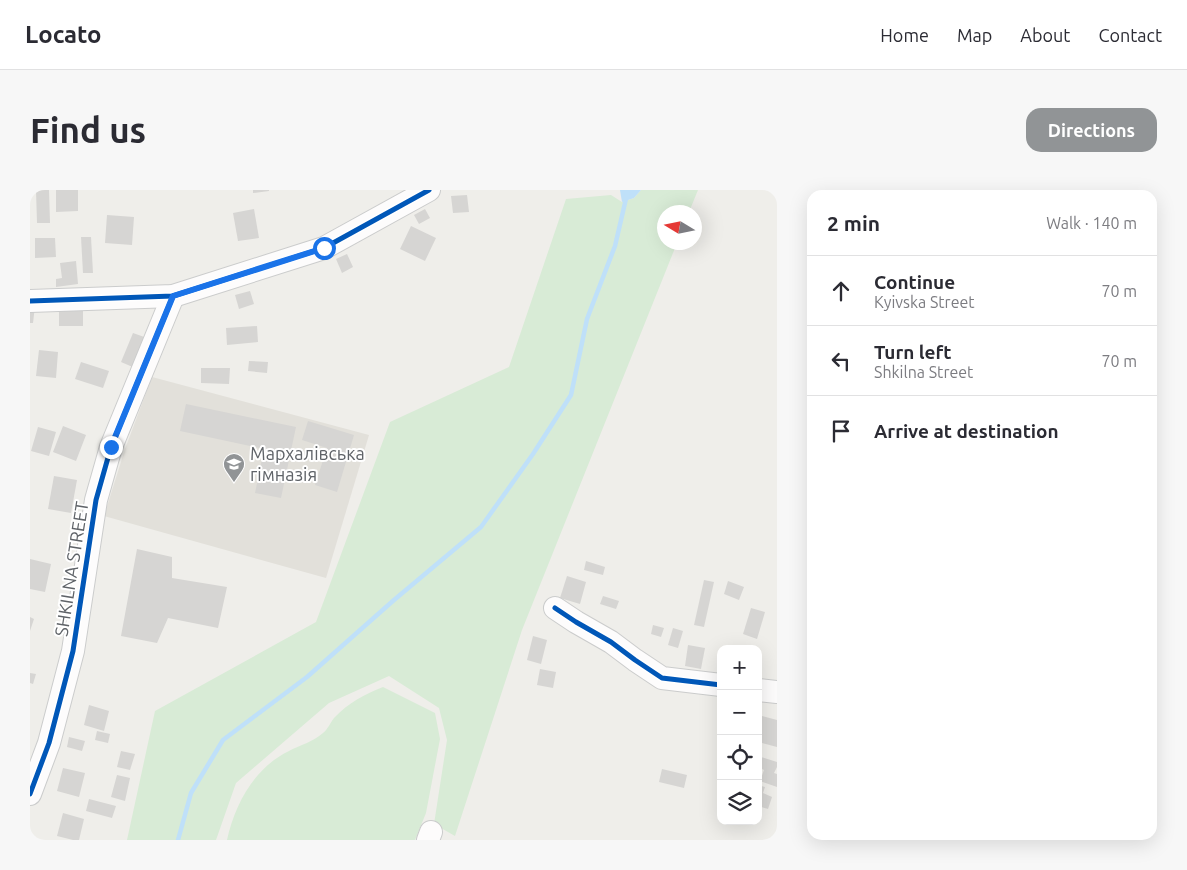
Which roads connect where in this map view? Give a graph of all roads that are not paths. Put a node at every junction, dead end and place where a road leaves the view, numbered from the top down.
1 (429, 190) edge
2 (173, 296) junction
3 (30, 302) edge
4 (555, 608) dead end
5 (717, 685) edge
6 (762, 690) edge
7 (777, 692) edge
8 (30, 794) edge

1 - 2 street
2 - 3 street
2 - 8 street, SHKILNA STREET
4 - 5 street
6 - 7 street

